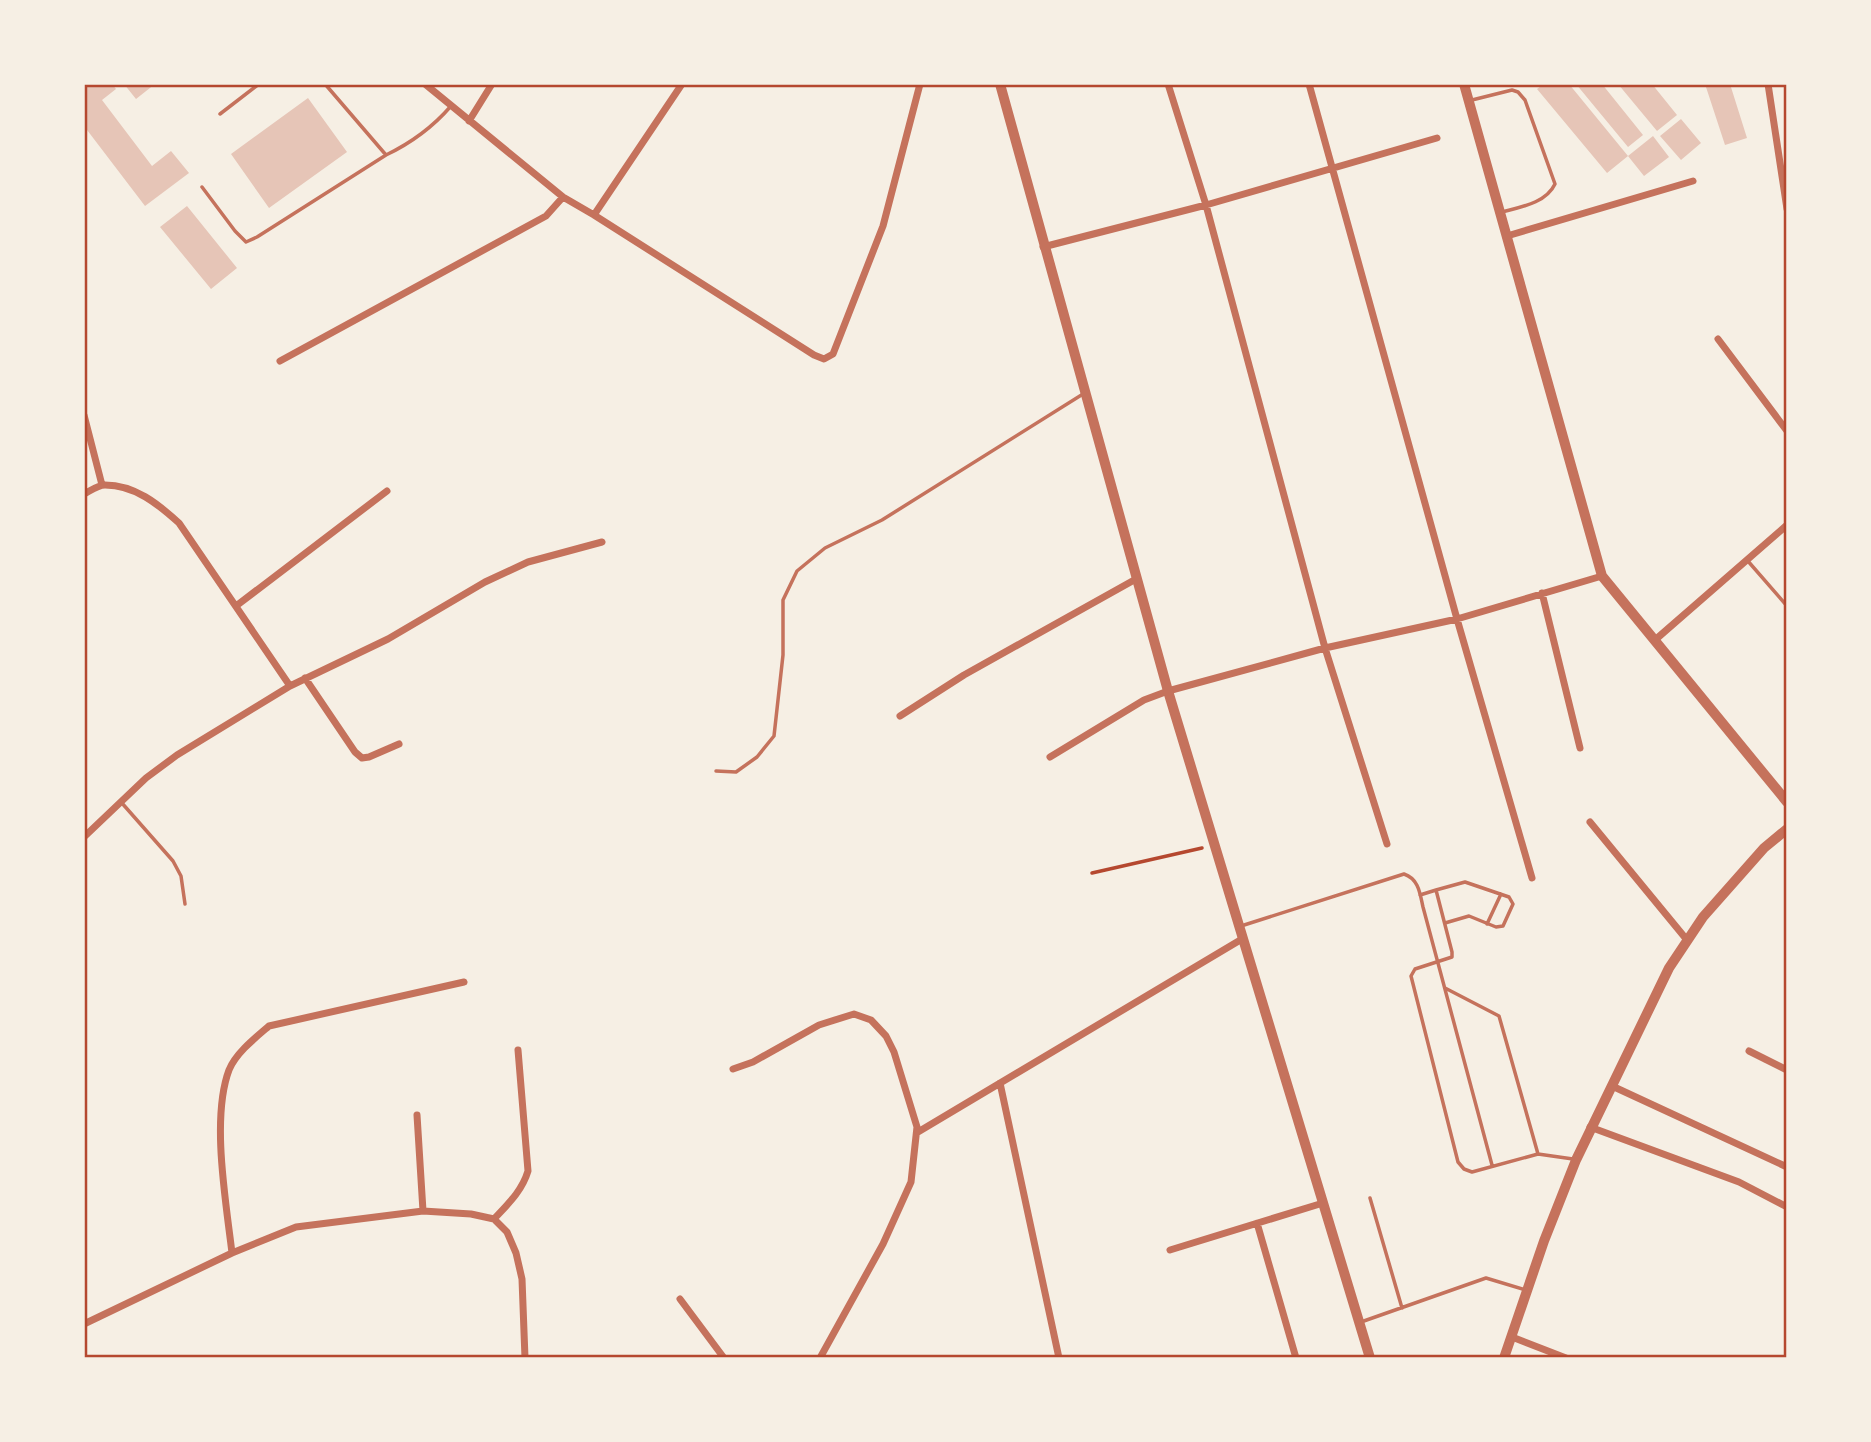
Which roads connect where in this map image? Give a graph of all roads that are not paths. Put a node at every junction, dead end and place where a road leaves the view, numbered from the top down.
1 (259, 84) edge
2 (325, 84) edge
3 (425, 84) edge
4 (492, 84) edge
5 (682, 84) edge
6 (920, 84) edge
7 (1000, 84) edge
8 (1168, 84) edge
9 (1309, 84) edge
10 (1464, 84) edge
11 (1769, 84) edge
12 (1469, 101) junction
13 (451, 106) junction
14 (220, 114) dead end
15 (468, 121) junction
16 (1437, 138) dead end
17 (386, 155) junction
18 (1333, 168) junction
19 (1693, 181) dead end
20 (202, 187) dead end
21 (563, 197) junction
22 (1206, 205) junction
23 (1787, 209) edge
24 (1500, 212) junction
25 (594, 215) junction
26 (1507, 236) junction
27 (1043, 247) junction
28 (1717, 338) dead end
29 (280, 361) dead end
30 (1085, 393) junction
31 (84, 415) edge
32 (1787, 431) edge
33 (102, 485) junction
34 (387, 491) dead end
35 (84, 494) edge
36 (1787, 525) edge
37 (602, 542) dead end
38 (1747, 560) junction
39 (1602, 576) junction
40 (1136, 579) junction
41 (1542, 593) junction
42 (236, 606) junction
43 (1787, 606) edge
44 (1457, 618) junction
45 (1656, 640) junction
46 (1325, 648) junction
47 (305, 678) junction
48 (290, 686) junction
49 (1168, 691) junction
50 (900, 716) dead end
51 (398, 744) dead end
52 (1580, 748) dead end
53 (1050, 757) dead end
54 (716, 771) dead end
55 (120, 801) junction
56 (1787, 802) edge
57 (1590, 822) dead end
58 (1787, 829) edge
59 (84, 837) edge
60 (1387, 844) dead end
61 (1532, 878) dead end
62 (1436, 890) junction
63 (1501, 893) junction
64 (1420, 895) junction
65 (185, 904) dead end
66 (1445, 923) junction
67 (1487, 924) junction
68 (1239, 926) junction
69 (1242, 939) junction
70 (1687, 940) junction
71 (1437, 963) junction
72 (464, 982) dead end
73 (1444, 987) junction
74 (518, 1050) dead end
75 (1749, 1051) dead end
76 (733, 1069) dead end
77 (1787, 1070) edge
78 (1000, 1083) junction
79 (1612, 1086) junction
80 (417, 1115) dead end
81 (1590, 1127) junction
82 (919, 1132) junction
83 (1538, 1154) junction
84 (1576, 1160) junction
85 (1492, 1165) junction
86 (1787, 1167) edge
87 (1370, 1198) dead end
88 (1323, 1203) junction
89 (1787, 1207) edge
90 (423, 1211) junction
91 (494, 1220) junction
92 (1257, 1223) junction
93 (1170, 1250) dead end
94 (232, 1252) junction
95 (1527, 1290) junction
96 (680, 1299) dead end
97 (1402, 1308) junction
98 (1359, 1323) junction
99 (84, 1324) edge
100 (1512, 1337) junction
101 (524, 1358) edge
102 (724, 1358) edge
103 (820, 1358) edge
104 (1059, 1358) edge
105 (1296, 1358) edge
106 (1370, 1358) edge
107 (1504, 1358) edge
108 (1566, 1358) edge

1 - 14 lane
2 - 17 lane
3 - 13 street
4 - 15 street
5 - 25 street
6 - 25 street
7 - 27 street
8 - 22 street
9 - 18 street
10 - 12 street
11 - 23 street
12 - 24 street
12 - 24 lane
13 - 15 street
13 - 17 lane
15 - 21 street
16 - 18 street
17 - 20 lane
18 - 22 street
18 - 44 street
19 - 26 street
21 - 25 street
21 - 29 street
22 - 27 street
22 - 46 street
24 - 26 street
26 - 39 street
27 - 30 street
28 - 32 street
30 - 40 street
30 - 54 lane
31 - 33 street
33 - 35 street
33 - 42 street
34 - 42 street
36 - 38 street
37 - 47 street
38 - 43 lane
38 - 45 street
39 - 41 street
39 - 45 street
40 - 49 street
40 - 50 street
41 - 44 street
41 - 52 street
42 - 48 street
44 - 46 street
44 - 61 street
45 - 56 street
46 - 49 street
46 - 60 street
47 - 48 street
47 - 51 street
48 - 55 street
49 - 53 street
49 - 68 street
55 - 59 street
55 - 65 lane
57 - 70 street
58 - 70 street
62 - 63 lane
62 - 64 lane
62 - 66 lane
63 - 67 lane
63 - 67 lane
64 - 68 lane
64 - 71 lane
66 - 67 lane
66 - 71 lane
68 - 69 street
69 - 78 street
69 - 88 street
70 - 79 street
71 - 73 lane
71 - 85 lane
72 - 94 street
73 - 83 lane
73 - 85 lane
74 - 91 street
75 - 77 street
76 - 82 street
78 - 82 street
78 - 104 street
79 - 81 street
79 - 86 street
80 - 90 street
81 - 84 street
81 - 89 street
82 - 103 street
83 - 84 lane
83 - 85 lane
84 - 95 street
87 - 97 lane
88 - 92 street
88 - 98 street
90 - 91 street
90 - 94 street
91 - 101 street
92 - 93 street
92 - 105 street
94 - 99 street
95 - 97 lane
95 - 100 street
96 - 102 street
97 - 98 lane
98 - 106 street
100 - 107 street
100 - 108 street

